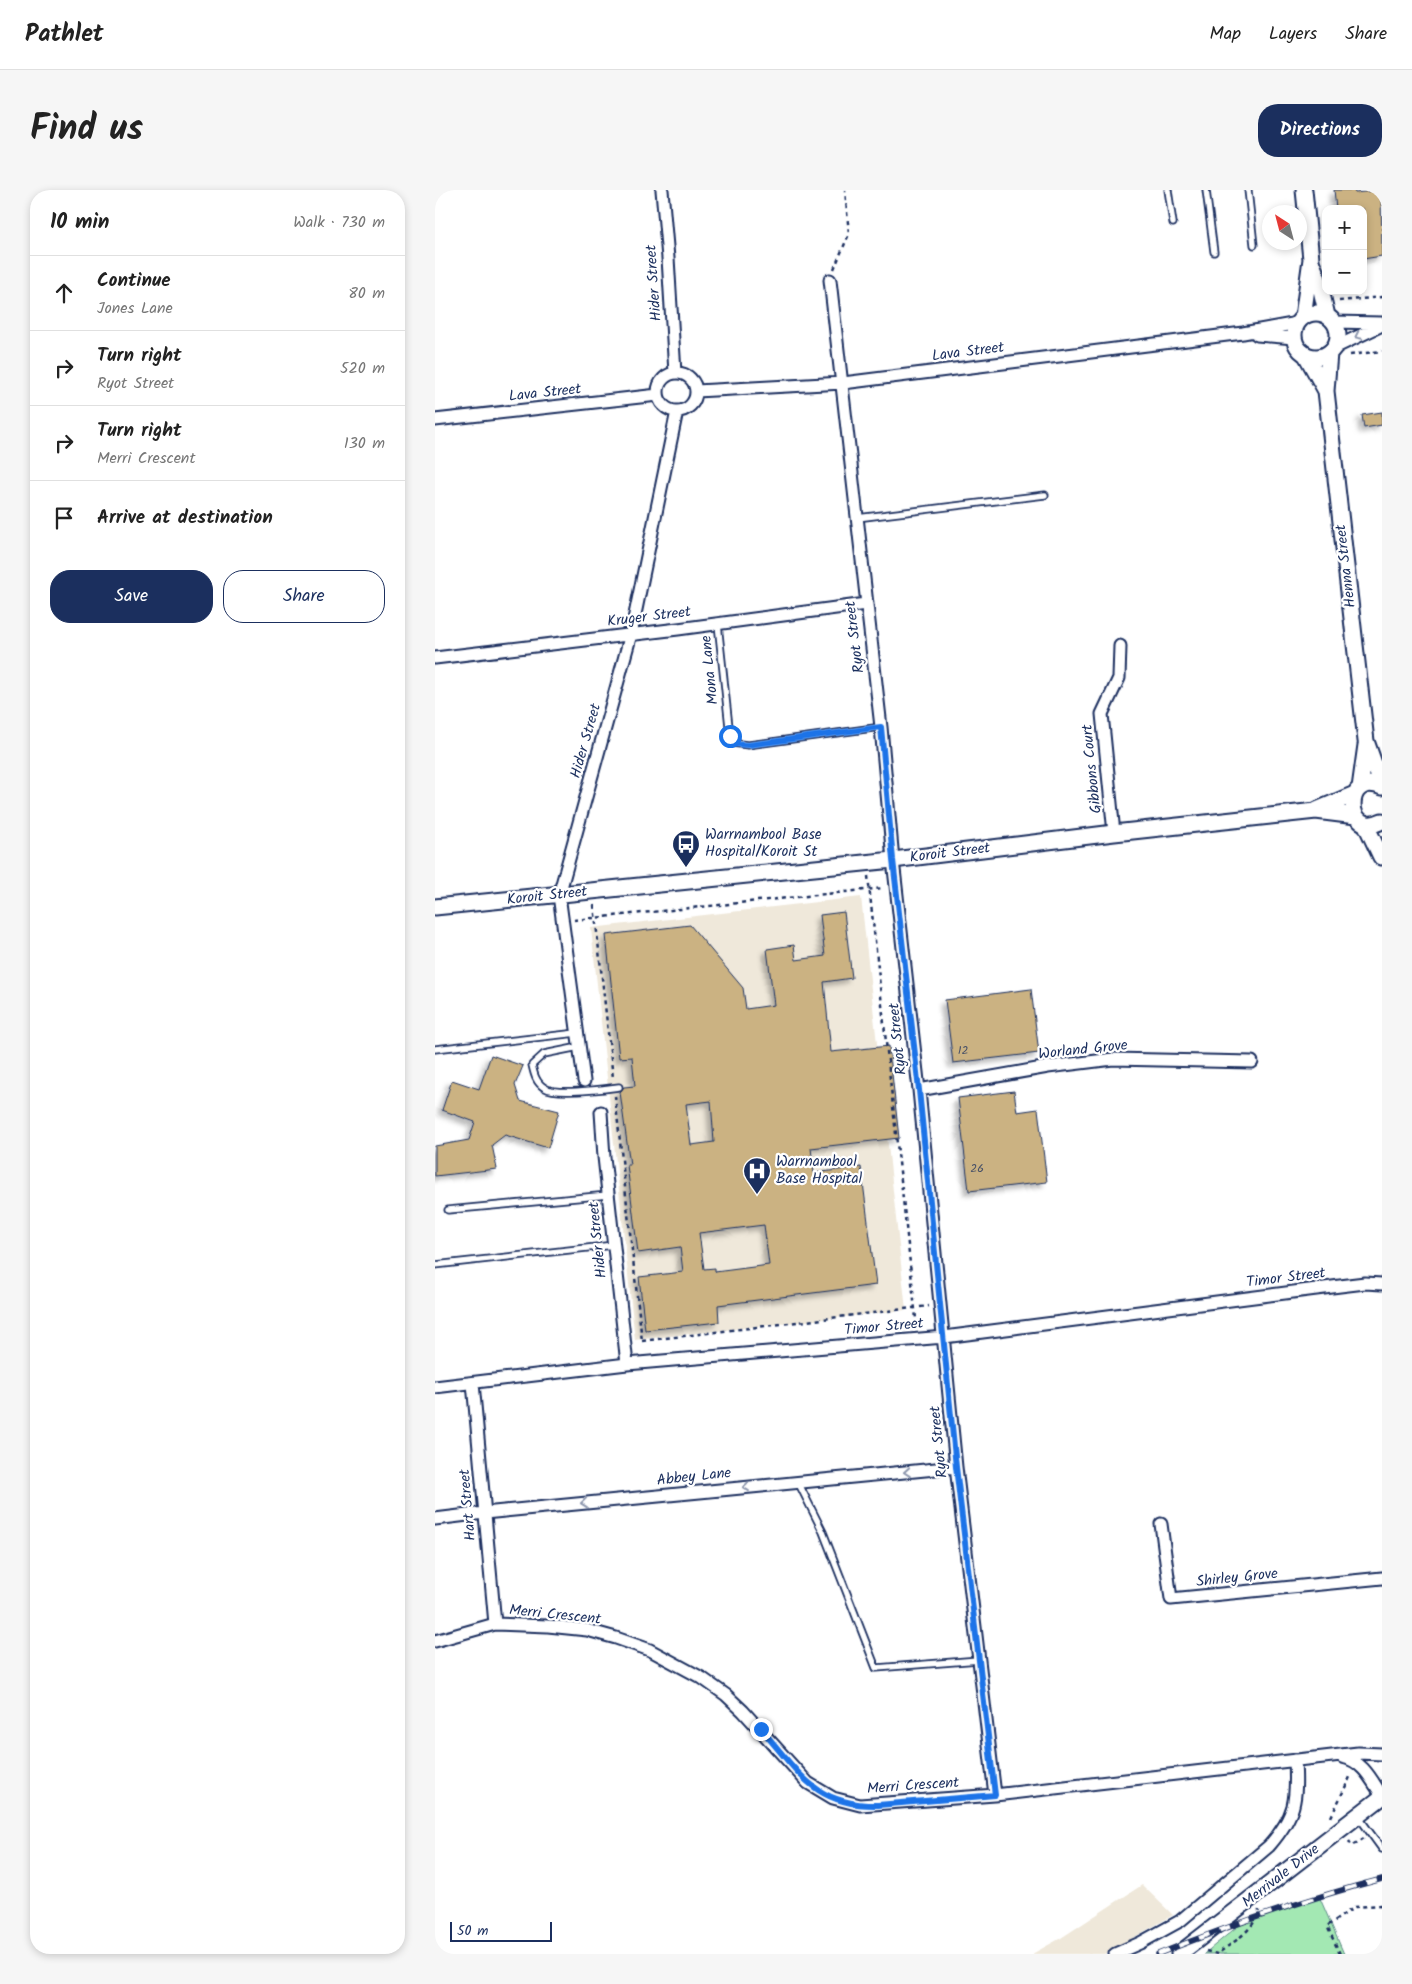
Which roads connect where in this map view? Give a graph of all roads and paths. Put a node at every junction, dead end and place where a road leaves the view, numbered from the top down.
1 (662, 190) edge
2 (845, 190) edge
3 (1168, 190) edge
4 (1206, 190) edge
5 (1248, 190) edge
6 (1304, 190) edge
7 (1173, 222) dead end
8 (1255, 245) dead end
9 (1214, 252) dead end
10 (1311, 259) junction
11 (830, 280) joint
12 (1382, 297) edge
13 (1329, 313) junction
14 (1300, 320) junction
15 (1382, 324) edge
16 (1243, 333) junction
17 (1294, 338) junction
18 (1382, 351) edge
19 (1331, 353) junction
20 (1306, 354) junction
21 (675, 373) junction
22 (843, 383) junction
23 (696, 391) junction
24 (1326, 391) junction
25 (658, 395) junction
26 (677, 411) junction
27 (435, 420) edge
28 (1045, 495) dead end
29 (857, 518) junction
30 (866, 604) junction
31 (718, 624) junction
32 (631, 634) junction
33 (1120, 646) dead end
34 (435, 658) edge
35 (881, 727) junction
36 (1366, 741) junction
37 (1382, 786) edge
38 (1358, 791) junction
39 (1315, 811) junction
40 (1360, 819) junction
41 (1382, 821) edge
42 (1114, 833) junction
43 (1382, 858) edge
44 (893, 860) junction
45 (866, 863) junction
46 (896, 887) junction
47 (869, 890) junction
48 (593, 891) junction
49 (559, 895) junction
50 (435, 907) edge
51 (596, 918) junction
52 (562, 921) junction
53 (577, 1033) junction
54 (579, 1047) junction
55 (435, 1050) edge
56 (1252, 1062) dead end
57 (584, 1081) dead end
58 (617, 1088) junction
59 (919, 1090) junction
60 (601, 1112) dead end
61 (608, 1196) junction
62 (448, 1210) dead end
63 (614, 1245) junction
64 (435, 1265) edge
65 (1382, 1276) edge
66 (1365, 1283) junction
67 (1382, 1284) edge
68 (941, 1305) junction
69 (915, 1308) junction
70 (944, 1337) junction
71 (919, 1339) junction
72 (642, 1341) junction
73 (625, 1343) junction
74 (627, 1364) junction
75 (473, 1383) junction
76 (435, 1387) edge
77 (956, 1467) junction
78 (798, 1482) junction
79 (484, 1513) junction
80 (435, 1519) edge
81 (1161, 1524) dead end
82 (1382, 1578) edge
83 (495, 1624) junction
84 (435, 1641) edge
85 (979, 1660) junction
86 (1382, 1754) edge
87 (1333, 1757) junction
88 (1295, 1760) junction
89 (995, 1795) junction
90 (1382, 1796) edge
91 (1358, 1816) junction
92 (1382, 1849) edge
93 (1266, 1887) junction
94 (1382, 1905) edge
95 (1184, 1950) edge
96 (1115, 1954) edge
97 (1339, 1954) edge

1 - 21 street, Hider Street
2 - 11 path
3 - 7 lane
4 - 9 lane
5 - 8 lane
6 - 10 street
10 - 13 street
10 - 14 street
11 - 22 street, Ryot Street
12 - 13 path
13 - 14 street
13 - 15 street
13 - 19 street
14 - 16 street, Lava Street
14 - 17 street
15 -> 19 street
16 - 17 street, Lava Street
16 - 22 street, Lava Street
17 - 20 street
18 - 19 path
19 - 20 street
19 - 24 street, Henna Street
20 - 24 street, Henna Street
21 - 23 street
21 - 25 street
22 - 23 street, Lava Street
22 - 29 street, Ryot Street
23 - 26 street
24 - 36 street, Henna Street
25 - 26 street
25 - 27 street, Lava Street
26 - 32 street, Hider Street
28 - 29 lane
29 - 30 street, Ryot Street
30 - 31 street, Kruger Street
30 - 35 street, Ryot Street
31 - 32 street, Kruger Street
31 - 35 lane, Mona Lane
32 - 34 street, Kruger Street
32 - 49 street, Hider Street
33 - 42 street, Gibbons Court
35 - 44 street, Ryot Street
36 - 37 street, Henna Street
36 - 38 street, Henna Street
37 - 38 street
38 - 39 street, Koroit Street
38 - 40 street, Henna Street
39 - 40 street, Koroit Street
39 - 42 street, Koroit Street
40 - 41 street, Koroit Street
40 - 43 street
42 - 44 street, Koroit Street
44 - 45 street, Koroit Street
44 - 46 street, Ryot Street
45 - 47 path
45 - 48 street, Koroit Street
46 - 47 path
46 - 59 street, Ryot Street
47 - 51 path
47 - 69 path
48 - 49 street, Koroit Street
48 - 51 path
49 - 50 street, Koroit Street
49 - 52 street, Hider Street
51 - 52 path
51 - 58 path
52 - 53 street, Hider Street
53 - 54 street, Hider Street
53 - 55 lane
54 - 57 street, Hider Street
54 - 58 lane
56 - 59 street, Worland Grove
58 - 72 path
59 - 68 street, Ryot Street
60 - 61 street, Hider Street
61 - 62 lane
61 - 63 street, Hider Street
63 - 64 lane
63 - 73 street, Hider Street
65 - 66 street, Timor Street
66 - 67 street, Timor Street
66 - 70 street, Timor Street
68 - 69 path
68 - 70 street, Ryot Street
69 - 71 path
69 - 72 path
70 - 71 street, Timor Street
70 - 77 street, Ryot Street
71 - 74 street, Timor Street
72 - 73 path
73 - 74 street, Hider Street
74 - 75 street, Timor Street
75 - 76 street, Timor Street
75 - 79 street, Hart Street
77 -> 78 street, Abbey Lane
77 - 85 street, Ryot Street
78 -> 79 street, Abbey Lane
78 - 85 lane
79 - 80 street, Abbey Lane
79 - 83 street, Hart Street
81 - 82 street, Shirley Grove
83 - 84 street, Merri Crescent
83 - 89 street, Merri Crescent
85 - 89 street, Ryot Street
86 - 87 street, Merri Crescent
87 - 88 street, Merri Crescent
87 - 90 street, Merri Crescent
88 - 89 street, Merri Crescent
88 - 96 street
90 - 91 street, Merrivale Drive
91 - 92 lane
91 - 93 street, Merrivale Drive
93 - 95 street, Merrivale Drive
93 - 95 path
94 - 97 path

